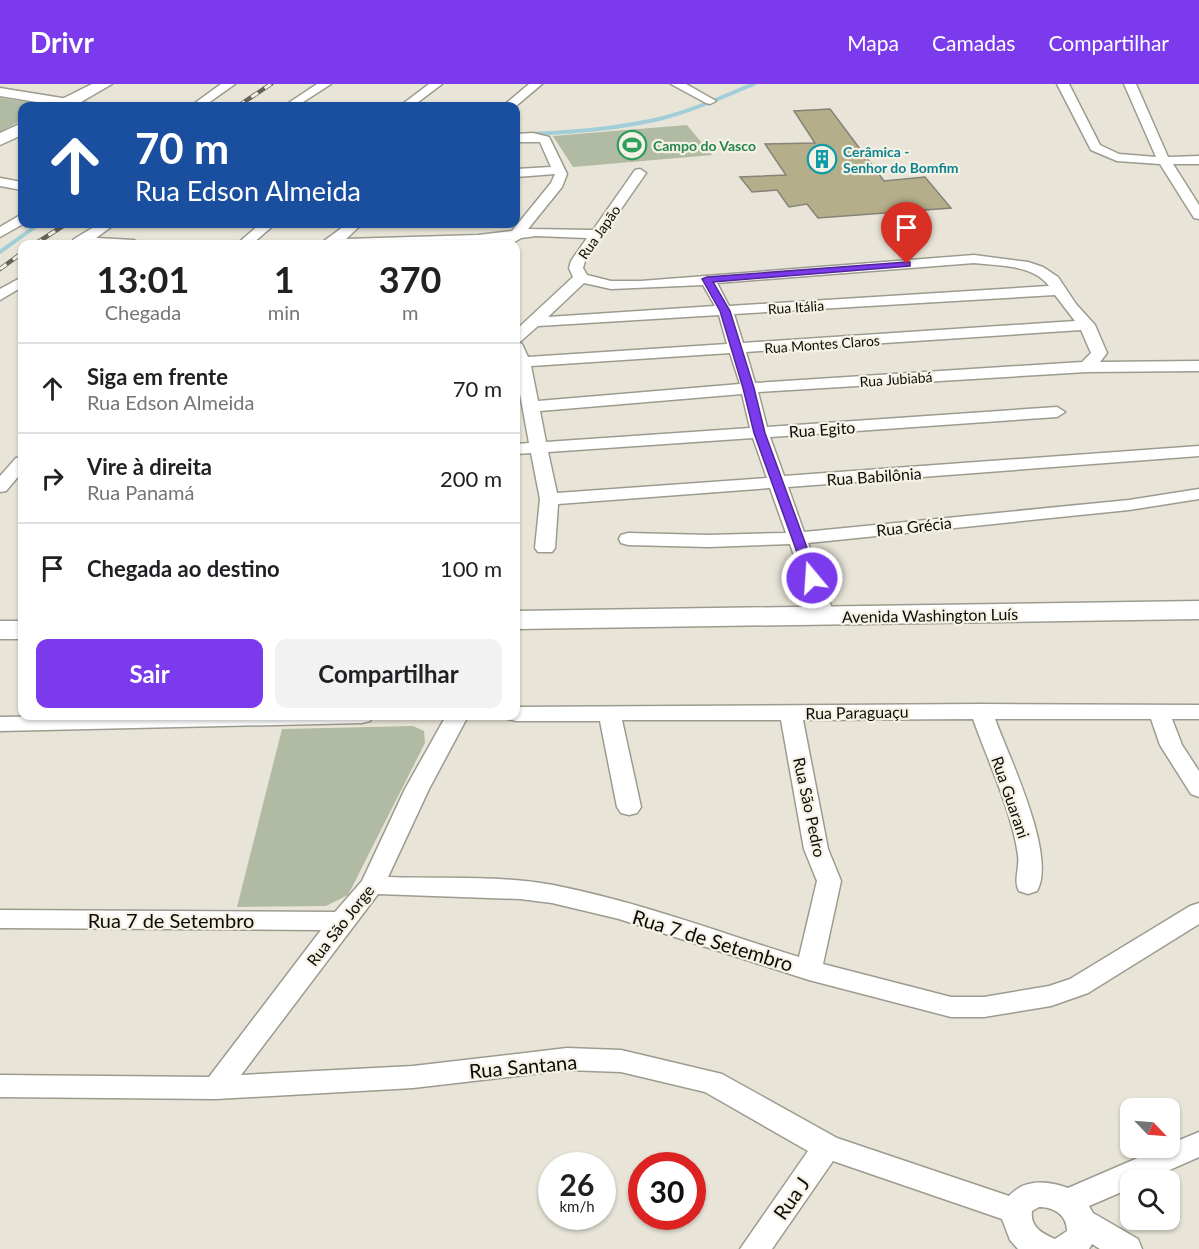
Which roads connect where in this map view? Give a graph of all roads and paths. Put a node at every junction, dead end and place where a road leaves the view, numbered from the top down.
1 (104, 84) edge
2 (230, 84) edge
3 (325, 84) edge
4 (436, 84) edge
5 (536, 84) edge
6 (677, 84) edge
7 (1063, 84) edge
8 (1130, 84) edge
9 (0, 92) edge
10 (710, 101) dead end
11 (50, 102) edge
12 (71, 102) edge
13 (203, 102) edge
14 (296, 102) edge
15 (411, 102) edge
16 (514, 102) edge
17 (18, 130) edge
18 (520, 138) edge
19 (0, 140) edge
20 (1163, 159) junction
21 (1199, 160) edge
22 (560, 170) junction
23 (640, 172) dead end
24 (520, 173) edge
25 (0, 182) edge
26 (18, 185) edge
27 (1199, 215) edge
28 (18, 220) edge
29 (102, 228) edge
30 (263, 228) edge
31 (350, 228) edge
32 (444, 228) edge
33 (1, 231) edge
34 (599, 234) junction
35 (514, 239) edge
36 (83, 240) edge
37 (249, 240) edge
38 (336, 240) edge
39 (433, 240) edge
40 (466, 240) edge
41 (581, 278) junction
42 (707, 279) junction
43 (18, 284) edge
44 (1058, 290) junction
45 (0, 296) edge
46 (725, 311) junction
47 (534, 322) junction
48 (1087, 325) junction
49 (520, 346) edge
50 (520, 350) edge
51 (738, 350) junction
52 (520, 359) edge
53 (1199, 366) edge
54 (1087, 367) junction
55 (749, 388) junction
56 (531, 407) junction
57 (1057, 412) dead end
58 (760, 433) junction
59 (538, 447) junction
60 (520, 449) edge
61 (1199, 451) edge
62 (18, 467) edge
63 (778, 483) junction
64 (0, 487) edge
65 (1199, 494) edge
66 (549, 499) junction
67 (799, 538) junction
68 (627, 539) dead end
69 (545, 548) dead end
70 (1199, 610) edge
71 (825, 617) junction
72 (520, 620) edge
73 (0, 630) edge
74 (18, 630) edge
75 (981, 711) junction
76 (1159, 712) junction
77 (1199, 712) edge
78 (791, 713) junction
79 (520, 714) edge
80 (610, 715) junction
81 (181, 720) edge
82 (455, 720) edge
83 (0, 724) edge
84 (1199, 789) edge
85 (629, 807) dead end
86 (372, 885) junction
87 (1028, 885) dead end
88 (1199, 912) edge
89 (0, 919) edge
90 (342, 921) junction
91 (809, 970) junction
92 (0, 1086) edge
93 (216, 1088) junction
94 (1199, 1144) edge
95 (827, 1147) junction
96 (1016, 1211) junction
97 (1075, 1212) junction
98 (754, 1249) edge
99 (1046, 1249) edge
100 (1065, 1249) edge
101 (1127, 1249) edge

1 - 12 main road
2 - 13 street
3 - 14 street
4 - 15 street
5 - 16 street
6 - 10 street
7 - 20 street
8 - 20 street
9 - 11 street
17 - 19 main road
18 - 22 street
20 - 21 street
20 - 27 street
22 - 24 street
22 - 35 street
23 - 34 street, Rua Japão
25 - 26 street
28 - 33 street
29 - 36 street
30 - 37 street
31 - 38 street
32 - 39 street
34 - 35 street
34 - 41 street, Rua Japão
35 - 40 street
41 - 42 street
41 - 47 street, Rua Japão
42 - 44 street
42 - 46 street
43 - 45 street
44 - 46 street, Rua Itália
44 - 48 street
46 - 47 street, Rua Itália
46 - 51 street
47 - 49 street, Rua Japão
48 - 51 street, Rua Montes Claros
48 - 54 street
50 - 51 street, Rua Montes Claros
51 - 55 street
52 - 56 street
53 - 54 street, Rua Jubiabá
54 - 55 street, Rua Jubiabá
55 - 56 street, Rua Jubiabá
55 - 58 street
56 - 59 street
57 - 58 street, Rua Egito
58 - 59 street, Rua Egito
58 - 63 street
59 - 60 street, Rua Egito
59 - 66 street
61 - 63 street, Rua Babilônia
62 - 64 street
63 - 66 street, Rua Babilônia
63 - 67 street
65 - 67 street, Rua Grécia
66 - 69 street
67 - 68 street, Rua Grécia
67 - 71 street
70 - 71 main road, Avenida Washington Luís
71 - 72 main road, Avenida Washington Luís
73 - 74 main road
75 - 76 street, Rua Paraguaçu
75 - 78 street, Rua Paraguaçu
75 - 87 street, Rua Guarani
76 - 77 street, Rua Paraguaçu
76 - 84 street
78 - 80 street, Rua Paraguaçu
78 - 91 street, Rua São Pedro
79 - 80 street, Rua Paraguaçu
80 - 85 street
81 - 83 street
82 - 86 street, Rua São Jorge
86 - 90 street, Rua São Jorge
86 - 91 street, Rua 7 de Setembro
88 - 91 street, Rua 7 de Setembro
89 - 90 street, Rua 7 de Setembro
90 - 93 street, Rua São Jorge
92 - 93 street, Rua Santana
93 - 95 street, Rua Santana
94 - 97 street
95 - 96 street, Rua Santana
95 - 98 street, Rua J
96 - 97 street
96 - 99 street
97 - 100 street
97 - 101 street

